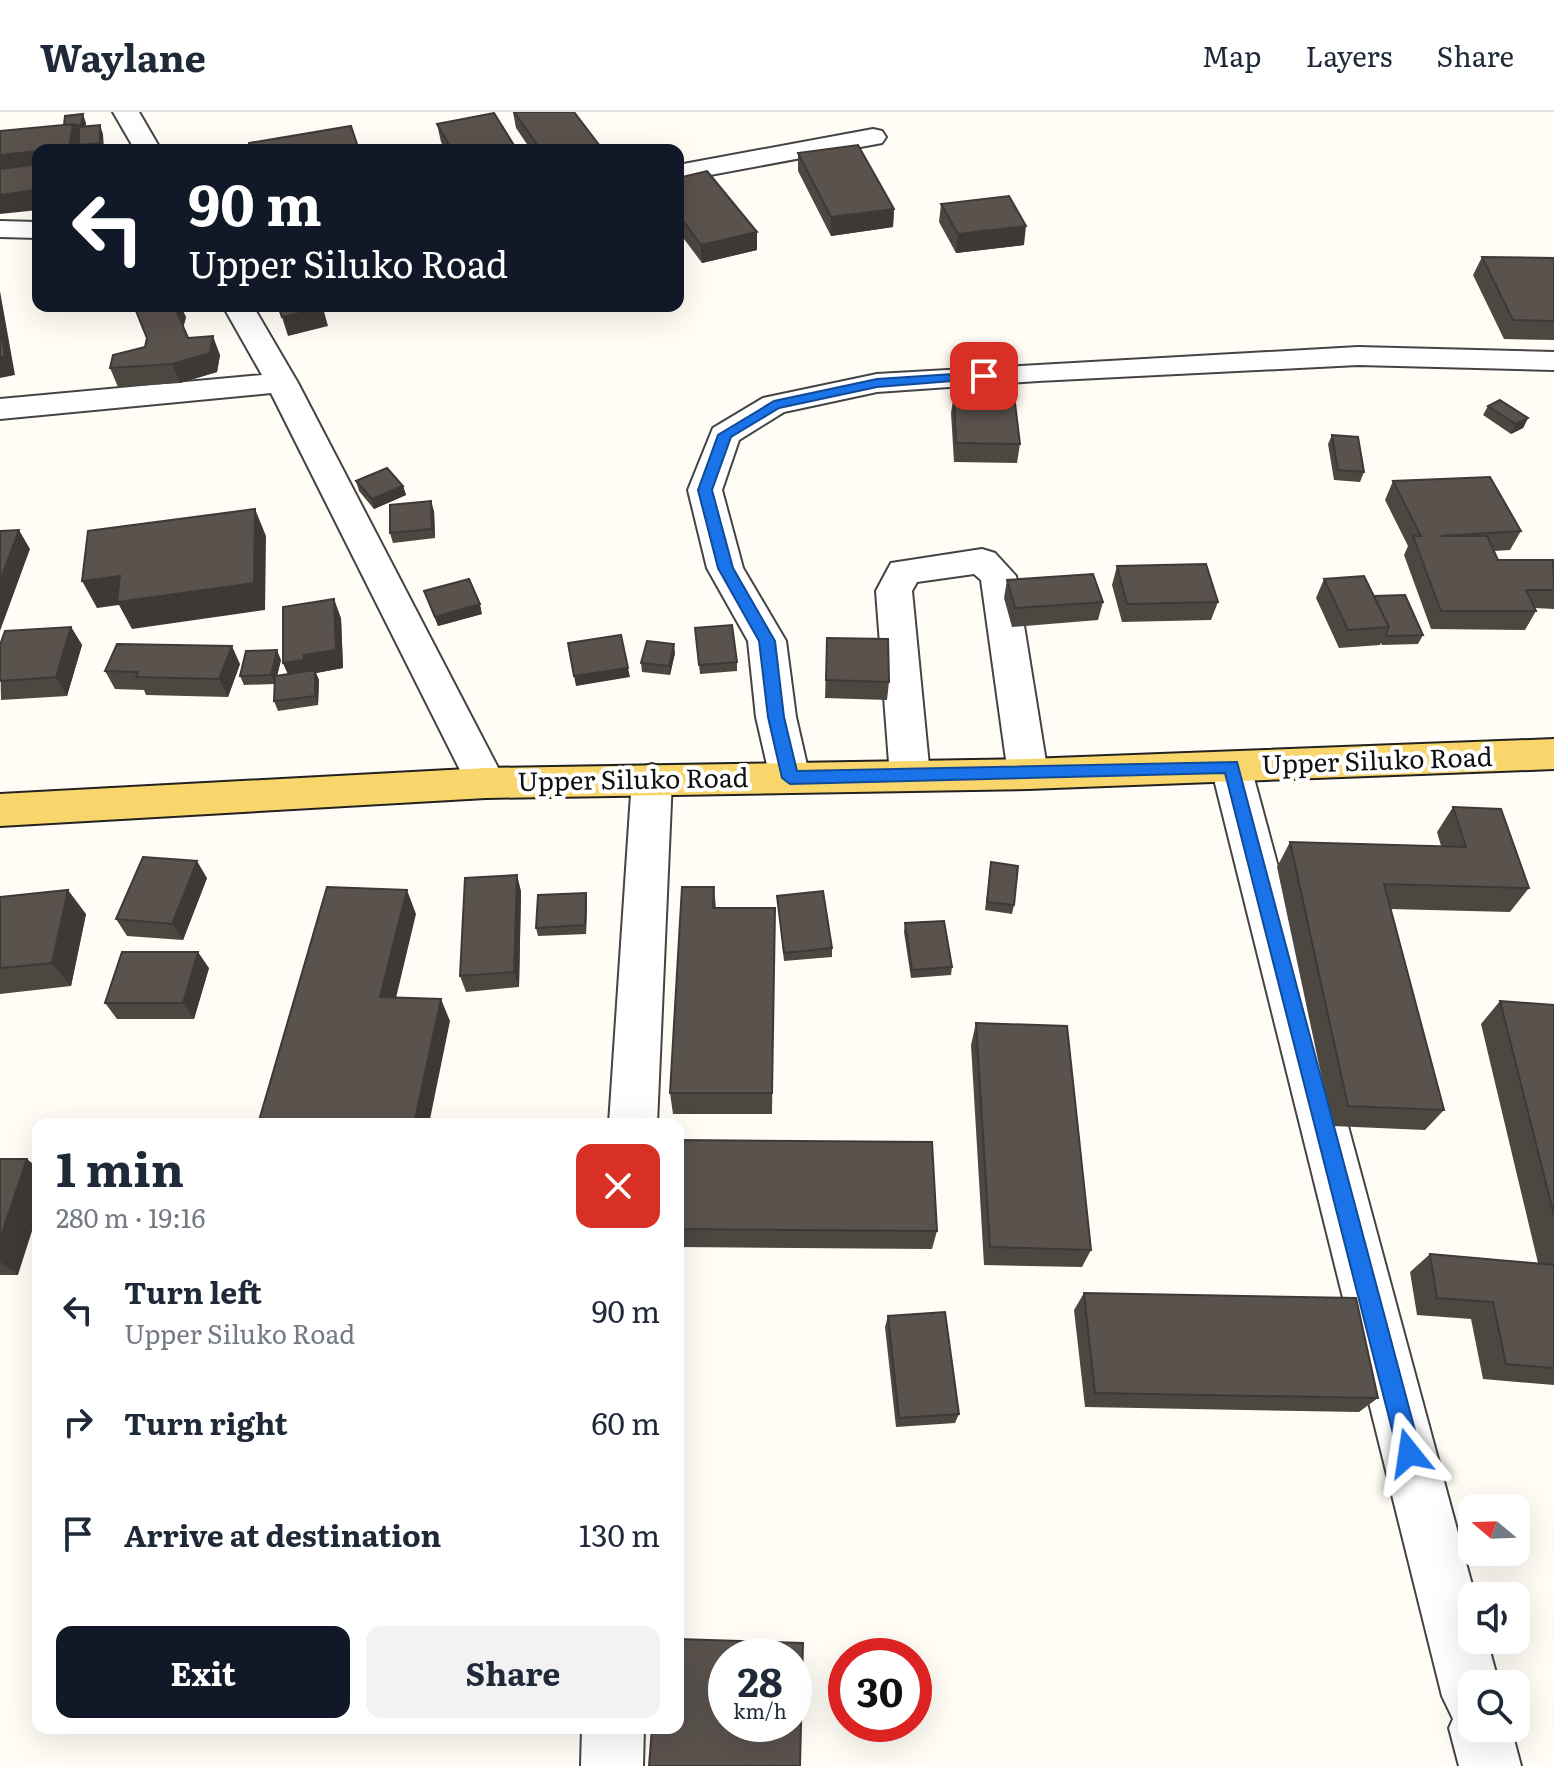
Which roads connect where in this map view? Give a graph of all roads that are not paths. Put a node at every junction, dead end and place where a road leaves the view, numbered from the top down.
1 (136, 114) edge
2 (873, 137) dead end
3 (146, 144) edge
4 (684, 172) edge
5 (0, 229) edge
6 (32, 230) edge
7 (241, 312) edge
8 (1554, 361) edge
9 (282, 383) junction
10 (0, 409) edge
11 (1554, 754) edge
12 (1231, 767) junction
13 (1028, 774) junction
14 (910, 776) junction
15 (790, 778) junction
16 (652, 779) junction
17 (486, 783) junction
18 (0, 810) edge
19 (633, 1118) edge
20 (1465, 1670) edge
21 (613, 1734) edge
22 (1484, 1742) edge
23 (612, 1766) edge
24 (1490, 1766) edge

1 - 3 street
2 - 4 street
5 - 6 street
7 - 9 street
8 - 15 street
9 - 10 street
9 - 17 street
11 - 12 main road, Upper Siluko Road
12 - 13 main road, Upper Siluko Road
12 - 20 street
13 - 14 main road, Upper Siluko Road
13 - 14 street
14 - 15 main road, Upper Siluko Road
15 - 16 main road, Upper Siluko Road
16 - 17 main road, Upper Siluko Road
16 - 19 street
17 - 18 main road, Upper Siluko Road
21 - 23 street
22 - 24 street

